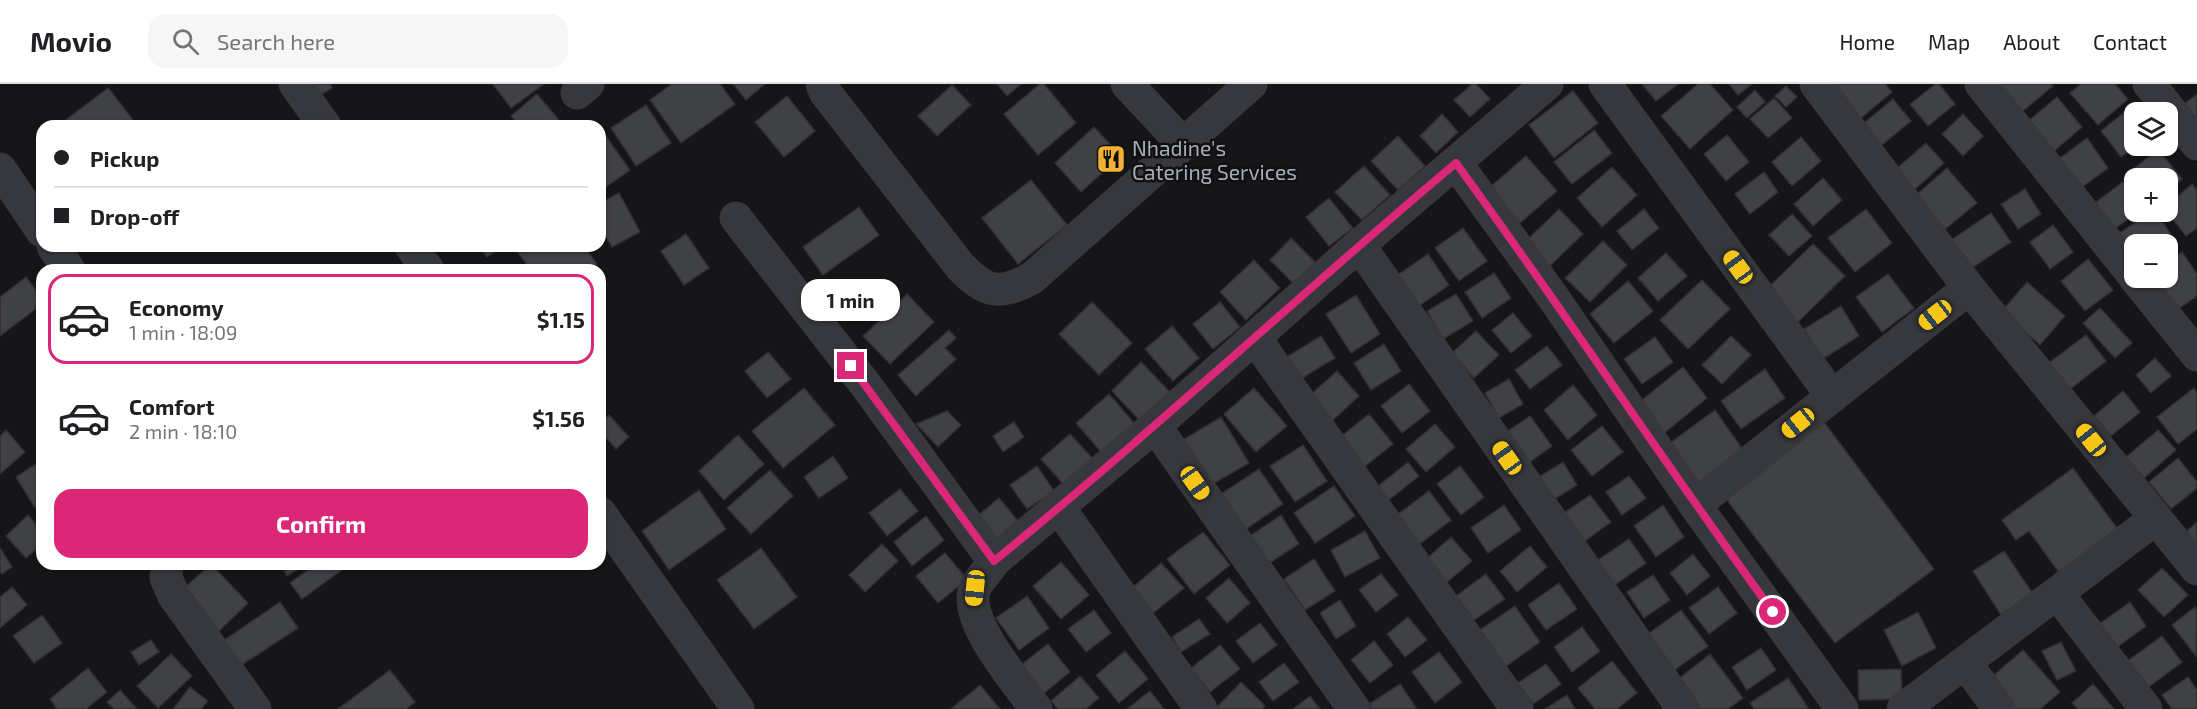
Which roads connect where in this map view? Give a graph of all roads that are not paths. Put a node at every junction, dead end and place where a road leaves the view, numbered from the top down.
1 (295, 84) edge
2 (822, 84) edge
3 (1127, 84) edge
4 (1251, 84) edge
5 (1547, 84) edge
6 (1605, 84) edge
7 (1816, 84) edge
8 (1981, 84) edge
9 (2149, 84) edge
10 (321, 120) edge
11 (1183, 144) junction
12 (2197, 144) edge
13 (1456, 163) junction
14 (0, 169) edge
15 (736, 219) dead end
16 (36, 222) edge
17 (1359, 245) junction
18 (2124, 263) edge
19 (1969, 288) junction
20 (2144, 288) edge
21 (1255, 338) junction
22 (2197, 355) edge
23 (1832, 396) junction
24 (1155, 426) junction
25 (1695, 505) junction
26 (1060, 508) junction
27 (2155, 519) junction
28 (606, 522) edge
29 (994, 561) junction
30 (2197, 569) edge
31 (167, 570) edge
32 (2057, 593) junction
33 (1965, 662) junction
34 (255, 709) edge
35 (738, 709) edge
36 (1036, 709) edge
37 (1201, 709) edge
38 (1354, 709) edge
39 (1517, 709) edge
40 (1683, 709) edge
41 (1842, 709) edge
42 (1903, 709) edge
43 (1999, 709) edge
44 (2146, 709) edge

1 - 10 street
2 - 11 street
3 - 11 street
4 - 11 street
5 - 13 street
6 - 23 street
7 - 19 street
8 - 18 street
9 - 12 street
13 - 17 street
13 - 25 street
14 - 16 street
15 - 29 street
17 - 21 street
17 - 40 street
19 - 23 street
19 - 27 street
20 - 22 street
21 - 24 street
21 - 39 street
23 - 25 street
24 - 26 street
24 - 38 street
25 - 41 street
26 - 29 street
26 - 37 street
27 - 30 street
27 - 32 street
28 - 35 street
29 - 36 street
31 - 34 street
32 - 33 street
32 - 44 street
33 - 42 street
33 - 43 street

